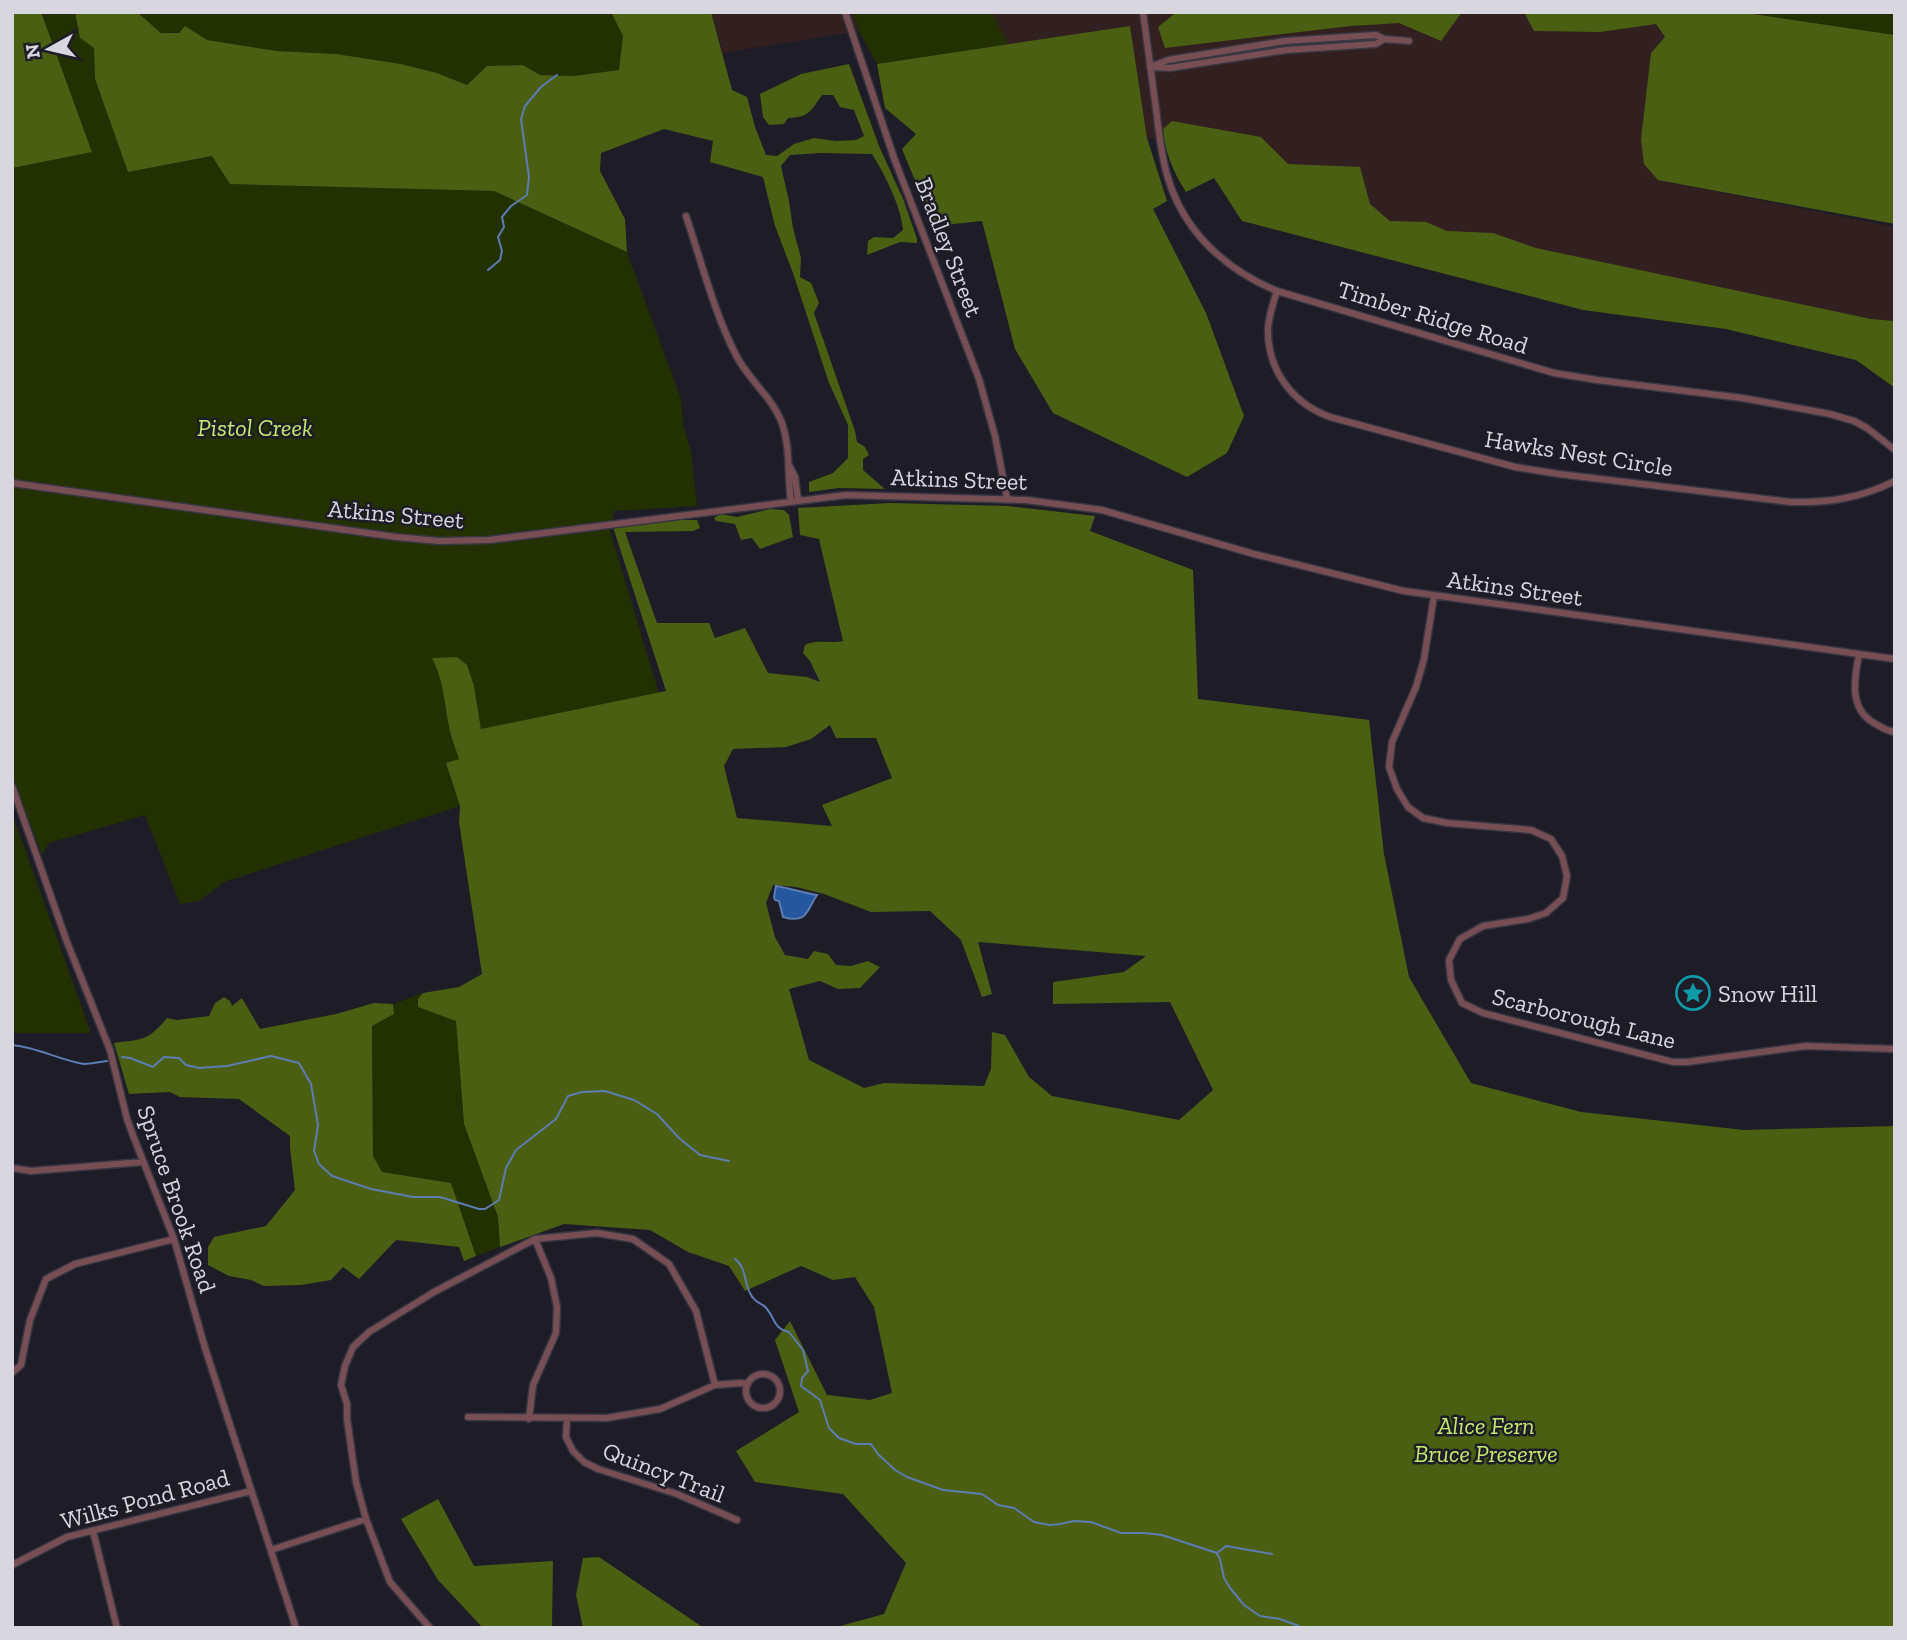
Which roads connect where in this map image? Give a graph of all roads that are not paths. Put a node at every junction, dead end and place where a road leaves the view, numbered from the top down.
1 (845, 12) edge
2 (1143, 12) edge
3 (1384, 39) junction
4 (1409, 41) dead end
5 (1263, 44) junction
6 (1264, 53) junction
7 (1202, 54) junction
8 (1203, 63) junction
9 (1150, 67) junction
10 (686, 216) dead end
11 (1277, 291) junction
12 (1895, 450) edge
13 (1895, 481) edge
14 (12, 483) edge
15 (1007, 498) junction
16 (795, 501) junction
17 (1434, 596) junction
18 (1859, 655) junction
19 (1895, 659) edge
20 (1895, 733) edge
21 (12, 786) edge
22 (1895, 1049) edge
23 (143, 1162) junction
24 (12, 1168) edge
25 (174, 1239) junction
26 (535, 1239) junction
27 (12, 1373) edge
28 (748, 1384) junction
29 (715, 1385) junction
30 (468, 1417) dead end
31 (529, 1419) junction
32 (567, 1419) junction
33 (251, 1491) junction
34 (366, 1519) junction
35 (737, 1520) dead end
36 (93, 1531) junction
37 (271, 1550) junction
38 (12, 1564) edge
39 (117, 1628) edge
40 (296, 1628) edge
41 (429, 1628) edge

1 - 15 street, Bradley Street
2 - 9 street, Timber Ridge Road
3 - 4 street
3 - 5 street
3 - 6 street
5 - 6 street
5 - 7 street
6 - 8 street
7 - 8 street
7 - 9 street
8 - 9 street
9 - 11 street, Timber Ridge Road
10 - 16 street
11 - 12 street, Timber Ridge Road
11 - 13 street, Hawks Nest Circle
14 - 16 street, Atkins Street
15 - 16 street, Atkins Street
15 - 17 street, Atkins Street
17 - 18 street, Atkins Street
17 - 22 street, Scarborough Lane
18 - 19 street, Atkins Street
18 - 20 street
21 - 23 street, Spruce Brook Road
23 - 24 street
23 - 25 street, Spruce Brook Road
25 - 27 street
25 - 33 street, Spruce Brook Road
26 - 29 street
26 - 31 street
26 - 34 street
28 - 28 street
28 - 29 street
29 - 32 street
30 - 31 street
31 - 32 street
32 - 35 street, Quincy Trail
33 - 36 street, Wilks Pond Road
33 - 37 street, Spruce Brook Road
34 - 37 street
34 - 41 street
36 - 38 street, Wilks Pond Road
36 - 39 street
37 - 40 street, Spruce Brook Road

